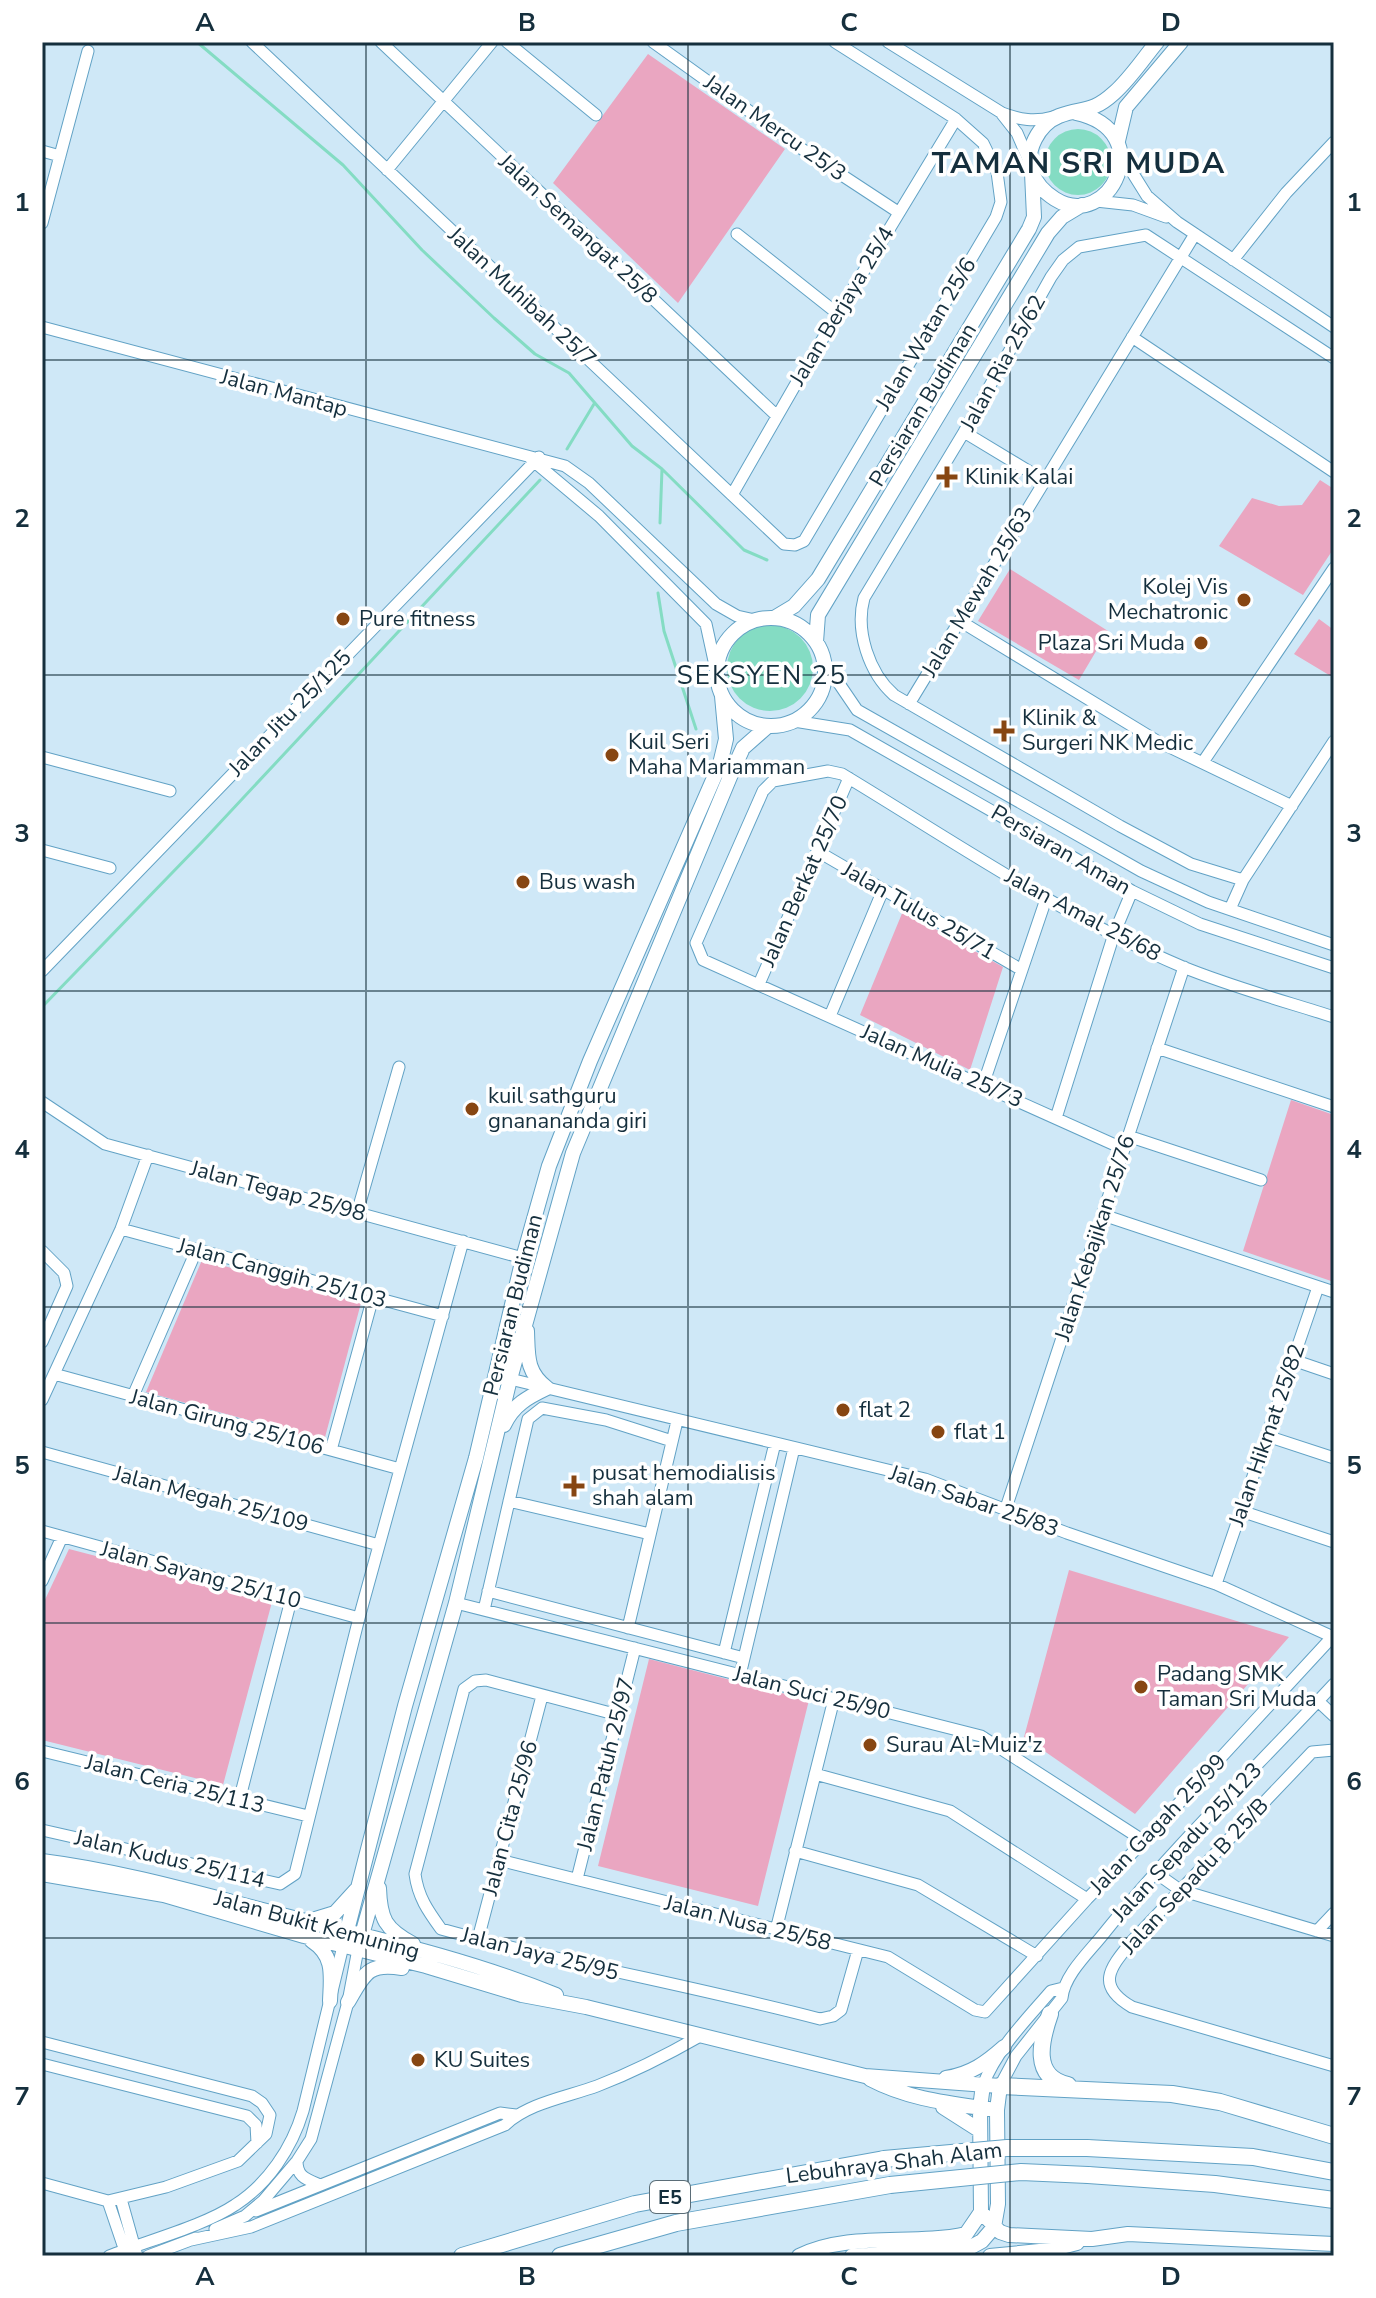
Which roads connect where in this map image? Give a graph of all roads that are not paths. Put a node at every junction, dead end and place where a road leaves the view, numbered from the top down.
1 (252, 42) edge
2 (381, 42) edge
3 (492, 42) edge
4 (507, 42) edge
5 (653, 42) edge
6 (835, 42) edge
7 (888, 42) edge
8 (1157, 42) edge
9 (1181, 42) edge
10 (88, 51) dead end
11 (443, 102) junction
12 (1002, 113) junction
13 (1076, 113) junction
14 (596, 115) dead end
15 (1058, 116) junction
16 (956, 119) junction
17 (1334, 142) edge
18 (1120, 148) junction
19 (42, 151) edge
20 (60, 156) junction
21 (1031, 169) junction
22 (387, 170) junction
23 (1089, 203) junction
24 (898, 212) junction
25 (1177, 222) junction
26 (42, 223) edge
27 (737, 234) dead end
28 (1195, 234) junction
29 (1181, 257) junction
30 (1233, 260) junction
31 (838, 314) junction
32 (42, 327) edge
33 (1334, 327) edge
34 (1132, 337) junction
35 (1334, 358) edge
36 (777, 416) junction
37 (964, 432) junction
38 (534, 459) junction
39 (1334, 472) edge
40 (1045, 481) junction
41 (732, 495) junction
42 (795, 545) joint
43 (1334, 568) edge
44 (774, 618) junction
45 (755, 620) junction
46 (960, 621) junction
47 (816, 642) junction
48 (823, 660) junction
49 (716, 670) junction
50 (722, 696) junction
51 (909, 704) junction
52 (794, 721) junction
53 (768, 726) junction
54 (1334, 741) edge
55 (42, 757) edge
56 (1203, 762) junction
57 (849, 778) junction
58 (170, 791) dead end
59 (1292, 806) junction
60 (42, 850) edge
61 (817, 851) junction
62 (110, 868) dead end
63 (1243, 880) junction
64 (883, 890) junction
65 (1132, 891) junction
66 (1046, 899) junction
67 (1230, 909) junction
68 (1114, 934) junction
69 (1334, 945) edge
70 (1184, 967) junction
71 (1334, 968) edge
72 (1022, 970) junction
73 (42, 971) edge
74 (759, 984) junction
75 (830, 1016) junction
76 (1334, 1017) edge
77 (1157, 1048) junction
78 (399, 1067) dead end
79 (983, 1085) junction
80 (42, 1102) edge
81 (1334, 1107) edge
82 (1056, 1118) junction
83 (1128, 1136) junction
84 (1124, 1149) junction
85 (573, 1153) junction
86 (148, 1155) junction
87 (1261, 1180) dead end
88 (357, 1213) junction
89 (1103, 1215) junction
90 (121, 1229) junction
91 (463, 1241) junction
92 (197, 1249) junction
93 (42, 1251) edge
94 (523, 1258) junction
95 (1318, 1287) junction
96 (1334, 1292) edge
97 (373, 1297) junction
98 (527, 1315) junction
99 (443, 1316) junction
100 (42, 1342) edge
101 (1293, 1360) junction
102 (54, 1374) junction
103 (1334, 1374) edge
104 (510, 1379) junction
105 (547, 1388) junction
106 (133, 1396) junction
107 (42, 1400) edge
108 (677, 1421) junction
109 (1267, 1436) junction
110 (672, 1441) junction
111 (775, 1443) junction
112 (495, 1444) junction
113 (794, 1448) junction
114 (331, 1450) junction
115 (42, 1452) edge
116 (476, 1458) junction
117 (1334, 1458) edge
118 (400, 1469) junction
119 (509, 1501) junction
120 (1006, 1508) junction
121 (1241, 1511) junction
122 (42, 1531) edge
123 (650, 1534) junction
124 (62, 1537) junction
125 (1334, 1542) edge
126 (379, 1545) junction
127 (42, 1581) edge
128 (1216, 1584) junction
129 (488, 1591) junction
130 (291, 1600) junction
131 (456, 1603) junction
132 (484, 1610) junction
133 (359, 1618) junction
134 (628, 1628) junction
135 (1333, 1636) edge
136 (635, 1648) junction
137 (724, 1653) junction
138 (744, 1658) junction
139 (740, 1675) junction
140 (1334, 1684) edge
141 (542, 1696) junction
142 (834, 1699) junction
143 (1318, 1701) junction
144 (405, 1706) junction
145 (425, 1706) junction
146 (618, 1715) junction
147 (1334, 1716) edge
148 (1334, 1750) edge
149 (42, 1751) edge
150 (815, 1774) junction
151 (239, 1801) junction
152 (308, 1816) junction
153 (42, 1830) edge
154 (1144, 1841) junction
155 (795, 1851) junction
156 (499, 1860) junction
157 (42, 1861) edge
158 (1156, 1873) junction
159 (42, 1874) edge
160 (378, 1876) junction
161 (577, 1879) junction
162 (360, 1885) junction
163 (1180, 1890) junction
164 (1087, 1899) junction
165 (1334, 1913) edge
166 (306, 1929) junction
167 (776, 1930) junction
168 (1317, 1931) junction
169 (1334, 1936) edge
170 (478, 1939) junction
171 (353, 1940) junction
172 (858, 1950) junction
173 (1037, 1956) junction
174 (442, 1958) junction
175 (426, 1966) junction
176 (1063, 1988) junction
177 (330, 2001) junction
178 (348, 2002) junction
179 (586, 2007) junction
180 (985, 2012) joint
181 (1050, 2014) junction
182 (700, 2036) junction
183 (42, 2042) edge
184 (1004, 2047) junction
185 (42, 2064) edge
186 (1334, 2066) edge
187 (865, 2076) junction
188 (922, 2081) junction
189 (983, 2085) junction
190 (1000, 2086) junction
191 (1082, 2089) junction
192 (230, 2090) junction
193 (933, 2102) junction
194 (980, 2108) junction
195 (226, 2110) junction
196 (997, 2110) junction
197 (516, 2115) junction
198 (979, 2130) junction
199 (1334, 2136) edge
200 (257, 2144) junction
201 (297, 2161) junction
202 (1334, 2172) edge
203 (42, 2183) edge
204 (320, 2185) junction
205 (115, 2200) junction
206 (1334, 2200) edge
207 (981, 2212) junction
208 (245, 2216) junction
209 (211, 2217) junction
210 (994, 2227) junction
211 (1092, 2239) junction
212 (191, 2240) junction
213 (1334, 2244) edge
214 (933, 2251) junction
215 (130, 2252) edge
216 (109, 2256) edge
217 (148, 2256) edge
218 (462, 2256) edge
219 (560, 2256) edge
220 (799, 2256) edge
221 (852, 2256) edge
222 (974, 2256) edge
223 (990, 2256) edge

1 - 22 street, Jalan Muhibah 25/7
2 - 11 street, Jalan Semangat 25/8
3 - 11 street
4 - 14 street
5 - 24 street, Jalan Mercu 25/3
6 - 16 street, Jalan Watan 25/6
7 - 12 street
8 - 13 main road
9 - 18 main road
10 - 20 street
11 - 22 street
11 - 36 street, Jalan Semangat 25/8
12 - 15 street
12 - 21 street
13 - 15 main road
13 - 18 main road
15 - 21 main road
16 - 24 street, Jalan Berjaya 25/4
16 - 42 street, Jalan Watan 25/6
17 - 30 street
18 - 23 main road
18 - 25 street
19 - 20 street
20 - 26 street
21 - 23 main road
21 - 44 main road, Persiaran Budiman
22 - 41 street, Jalan Muhibah 25/7
23 - 25 street
23 - 47 main road, Persiaran Budiman
24 - 31 street, Jalan Berjaya 25/4
25 - 28 street
27 - 31 street
28 - 29 street, Jalan Mewah 25/63
28 - 30 street
29 - 34 street, Jalan Mewah 25/63
29 - 35 street, Jalan Ria 25/62
29 - 37 street, Jalan Ria 25/62
30 - 33 street
31 - 36 street, Jalan Berjaya 25/4
32 - 38 street, Jalan Mantap
34 - 39 street
34 - 40 street, Jalan Mewah 25/63
36 - 41 street, Jalan Berjaya 25/4
37 - 40 street
37 - 51 street, Jalan Ria 25/62
38 - 45 street
38 - 49 street
38 - 73 street, Jalan Jitu 25/125
40 - 46 street, Jalan Mewah 25/63
41 - 42 street, Jalan Muhibah 25/7
43 - 56 street
44 - 45 main road
44 - 47 main road
45 - 49 main road
46 - 51 street, Jalan Mewah 25/63
46 - 56 street
47 - 48 main road
48 - 52 main road
48 - 67 street, Persiaran Aman
49 - 50 main road
50 - 53 main road
50 - 94 main road, Persiaran Budiman
51 - 63 street, Jalan Ria 25/62
52 - 53 main road
52 - 65 street, Persiaran Aman
53 - 85 main road, Persiaran Budiman
54 - 59 street
55 - 58 street
56 - 59 street
57 - 61 street, Jalan Berkat 25/70
57 - 66 street, Jalan Amal 25/68
57 - 74 street, Jalan Mulia 25/73
59 - 63 street
60 - 62 street
61 - 64 street, Jalan Tulus 25/71
61 - 74 street, Jalan Berkat 25/70
63 - 67 street
64 - 72 street, Jalan Tulus 25/71
64 - 75 street
65 - 68 street
65 - 71 street, Persiaran Aman
66 - 68 street, Jalan Amal 25/68
66 - 72 street
67 - 69 street, Persiaran Aman
68 - 70 street, Jalan Amal 25/68
68 - 82 street
70 - 76 street, Jalan Amal 25/68
70 - 77 street, Jalan Kebajikan 25/76
72 - 79 street
74 - 75 street, Jalan Mulia 25/73
75 - 79 street, Jalan Mulia 25/73
77 - 81 street
77 - 83 street, Jalan Kebajikan 25/76
78 - 88 street
79 - 82 street, Jalan Mulia 25/73
80 - 86 street, Jalan Tegap 25/98
82 - 84 street, Jalan Mulia 25/73
83 - 84 street, Jalan Kebajikan 25/76
83 - 87 street
84 - 89 street, Jalan Kebajikan 25/76
85 - 94 main road
85 - 98 main road, Persiaran Budiman
86 - 88 street, Jalan Tegap 25/98
86 - 90 street
88 - 91 street, Jalan Tegap 25/98
89 - 95 street
89 - 120 street, Jalan Kebajikan 25/76
90 - 92 street, Jalan Canggih 25/103
90 - 102 street
91 - 94 street, Jalan Tegap 25/98
91 - 99 street
92 - 97 street, Jalan Canggih 25/103
92 - 106 street
93 - 100 street
94 - 116 main road, Persiaran Budiman
95 - 96 street
95 - 101 street, Jalan Hikmat 25/82
97 - 99 street, Jalan Canggih 25/103
97 - 114 street
98 - 104 main road, Persiaran Budiman
98 - 105 main road
99 - 118 street
101 - 103 street
101 - 109 street, Jalan Hikmat 25/82
102 - 106 street, Jalan Girung 25/106
102 - 107 street
104 - 105 street, Jalan Sabar 25/83
104 - 112 main road, Persiaran Budiman
104 - 116 main road
105 - 108 street, Jalan Sabar 25/83
105 - 112 main road
106 - 114 street, Jalan Girung 25/106
108 - 110 street
108 - 111 street, Jalan Sabar 25/83
109 - 117 street
109 - 121 street, Jalan Hikmat 25/82
110 - 119 street
110 - 123 street
111 - 113 street, Jalan Sabar 25/83
111 - 137 street
112 - 131 main road, Persiaran Budiman
113 - 120 street, Jalan Sabar 25/83
113 - 138 street
114 - 118 street, Jalan Girung 25/106
115 - 126 street, Jalan Megah 25/109
116 - 144 main road, Persiaran Budiman
118 - 126 street
119 - 123 street
119 - 129 street
120 - 128 street, Jalan Sabar 25/83
121 - 125 street
121 - 128 street, Jalan Hikmat 25/82
122 - 124 street, Jalan Sayang 25/110
123 - 134 street
124 - 127 street
124 - 130 street, Jalan Sayang 25/110
126 - 133 street
128 - 135 street, Jalan Sabar 25/83
129 - 132 street
129 - 134 street
130 - 133 street, Jalan Sayang 25/110
130 - 151 street
131 - 132 street, Jalan Suci 25/90
131 - 145 main road, Persiaran Budiman
132 - 136 street, Jalan Suci 25/90
133 - 152 street
134 - 137 street
135 - 154 street, Jalan Gagah 25/99
136 - 139 street, Jalan Suci 25/90
136 - 146 street, Jalan Patuh 25/97
137 - 138 street
138 - 139 street
139 - 142 street, Jalan Suci 25/90
140 - 143 street, Jalan Sepadu 25/123
141 - 146 street, Jalan Jaya 25/95
141 - 156 street, Jalan Cita 25/96
141 - 170 street, Jalan Jaya 25/95
142 - 150 street
142 - 154 street, Jalan Suci 25/90
143 - 147 street
143 - 158 street, Jalan Sepadu 25/123
144 - 145 main road
144 - 162 main road, Persiaran Budiman
145 - 160 main road, Persiaran Budiman
146 - 161 street, Jalan Patuh 25/97
148 - 163 street, Jalan Sepadu B 25/B
149 - 151 street, Jalan Ceria 25/113
150 - 155 street
150 - 164 street
151 - 152 street, Jalan Ceria 25/113
152 - 153 street, Jalan Kudus 25/114
154 - 164 street, Jalan Gagah 25/99
155 - 167 street
155 - 173 street
156 - 161 street, Jalan Nusa 25/58
156 - 170 street, Jalan Cita 25/96
157 - 166 main road, Jalan Bukit Kemuning
158 - 163 street
158 - 176 street, Jalan Sepadu 25/123
159 - 166 main road, Jalan Bukit Kemuning
160 - 171 main road, Persiaran Budiman
160 - 174 main road
161 - 167 street, Jalan Nusa 25/58
162 - 166 main road
162 - 171 main road, Persiaran Budiman
163 - 168 street
163 - 186 street, Jalan Sepadu B 25/B
164 - 173 street, Jalan Gagah 25/99
165 - 168 street
166 - 171 main road, Jalan Bukit Kemuning
166 - 177 main road
167 - 172 street, Jalan Nusa 25/58
168 - 169 street
170 - 172 street, Jalan Jaya 25/95
171 - 174 main road, Jalan Bukit Kemuning
171 - 175 main road, Jalan Bukit Kemuning
171 - 177 street
171 - 178 street
172 - 180 street, Jalan Nusa 25/58
173 - 180 street, Jalan Gagah 25/99
174 - 179 main road, Jalan Bukit Kemuning
175 - 178 main road
175 - 179 main road, Jalan Bukit Kemuning
176 - 181 street, Jalan Sepadu 25/123
176 - 184 street, Jalan Sepadu 25/123
177 - 209 street
178 - 201 street
179 - 182 main road, Jalan Bukit Kemuning
181 - 190 street, Jalan Sepadu 25/123
181 - 191 highway
182 - 187 main road, Jalan Bukit Kemuning
182 - 197 street
183 - 192 street
184 - 188 main road
184 - 189 street, Jalan Sepadu 25/123
185 - 195 street
187 - 188 main road, Jalan Bukit Kemuning
187 - 193 main road, Jalan Bukit Kemuning
188 - 189 main road, Jalan Bukit Kemuning
189 - 190 main road, Jalan Bukit Kemuning
189 - 194 main road, Jalan Sepadu 25/123
190 - 191 highway
190 - 196 main road, Jalan Sepadu 25/123
191 - 199 highway
192 - 195 street
192 - 200 street
193 - 194 main road, Jalan Bukit Kemuning
193 - 198 main road
194 - 196 main road, Jalan Bukit Kemuning
194 - 198 main road
195 - 200 street
196 - 210 main road, Jalan Sepadu 25/123
197 - 204 street
197 - 212 street
198 - 207 main road
200 - 205 street
201 - 204 street
201 - 208 street
202 - 218 highway, Lebuhraya Shah Alam / E5, bridge
203 - 205 street
204 - 208 street
205 - 215 street
206 - 219 highway, Lebuhraya Shah Alam / E5, bridge
207 - 210 main road
207 - 220 main road
208 - 209 street
208 - 212 street
209 - 215 street
210 - 211 main road
210 - 214 main road
211 - 213 main road
211 - 223 main road
212 - 217 street
214 - 221 main road
214 - 222 main road
215 - 216 street

